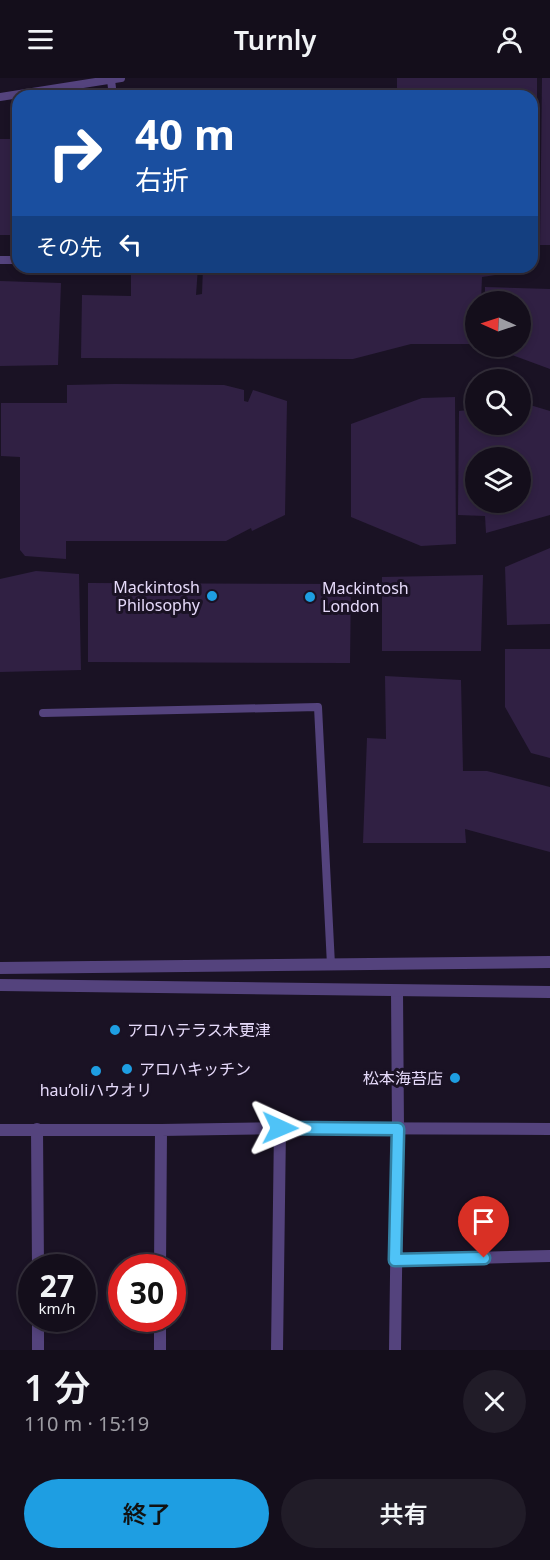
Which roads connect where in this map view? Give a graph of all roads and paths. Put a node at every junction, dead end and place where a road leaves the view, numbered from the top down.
1 (121, 78) edge
2 (111, 80) junction
3 (46, 90) edge
4 (112, 90) edge
5 (43, 712) dead end
6 (550, 962) edge
7 (331, 965) junction
8 (0, 968) edge
9 (0, 985) edge
10 (397, 991) junction
11 (550, 992) edge
12 (280, 1128) junction
13 (398, 1129) junction
14 (550, 1129) edge
15 (0, 1130) edge
16 (37, 1130) junction
17 (161, 1130) junction
18 (38, 1254) edge
19 (160, 1254) edge
20 (550, 1256) edge
21 (395, 1260) junction
22 (38, 1332) edge
23 (160, 1332) edge
24 (38, 1350) edge
25 (160, 1350) edge
26 (277, 1350) edge
27 (395, 1350) edge

1 - 2 lane
2 - 3 lane
2 - 4 lane
5 - 7 lane
6 - 7 street
7 - 8 street
9 - 10 street
10 - 11 street
10 - 13 street
12 - 13 street
12 - 17 street
12 - 26 street
13 - 14 street
13 - 21 street
15 - 16 street
16 - 17 street
16 - 18 street
17 - 19 street
20 - 21 street
21 - 27 street
22 - 24 street
23 - 25 street

